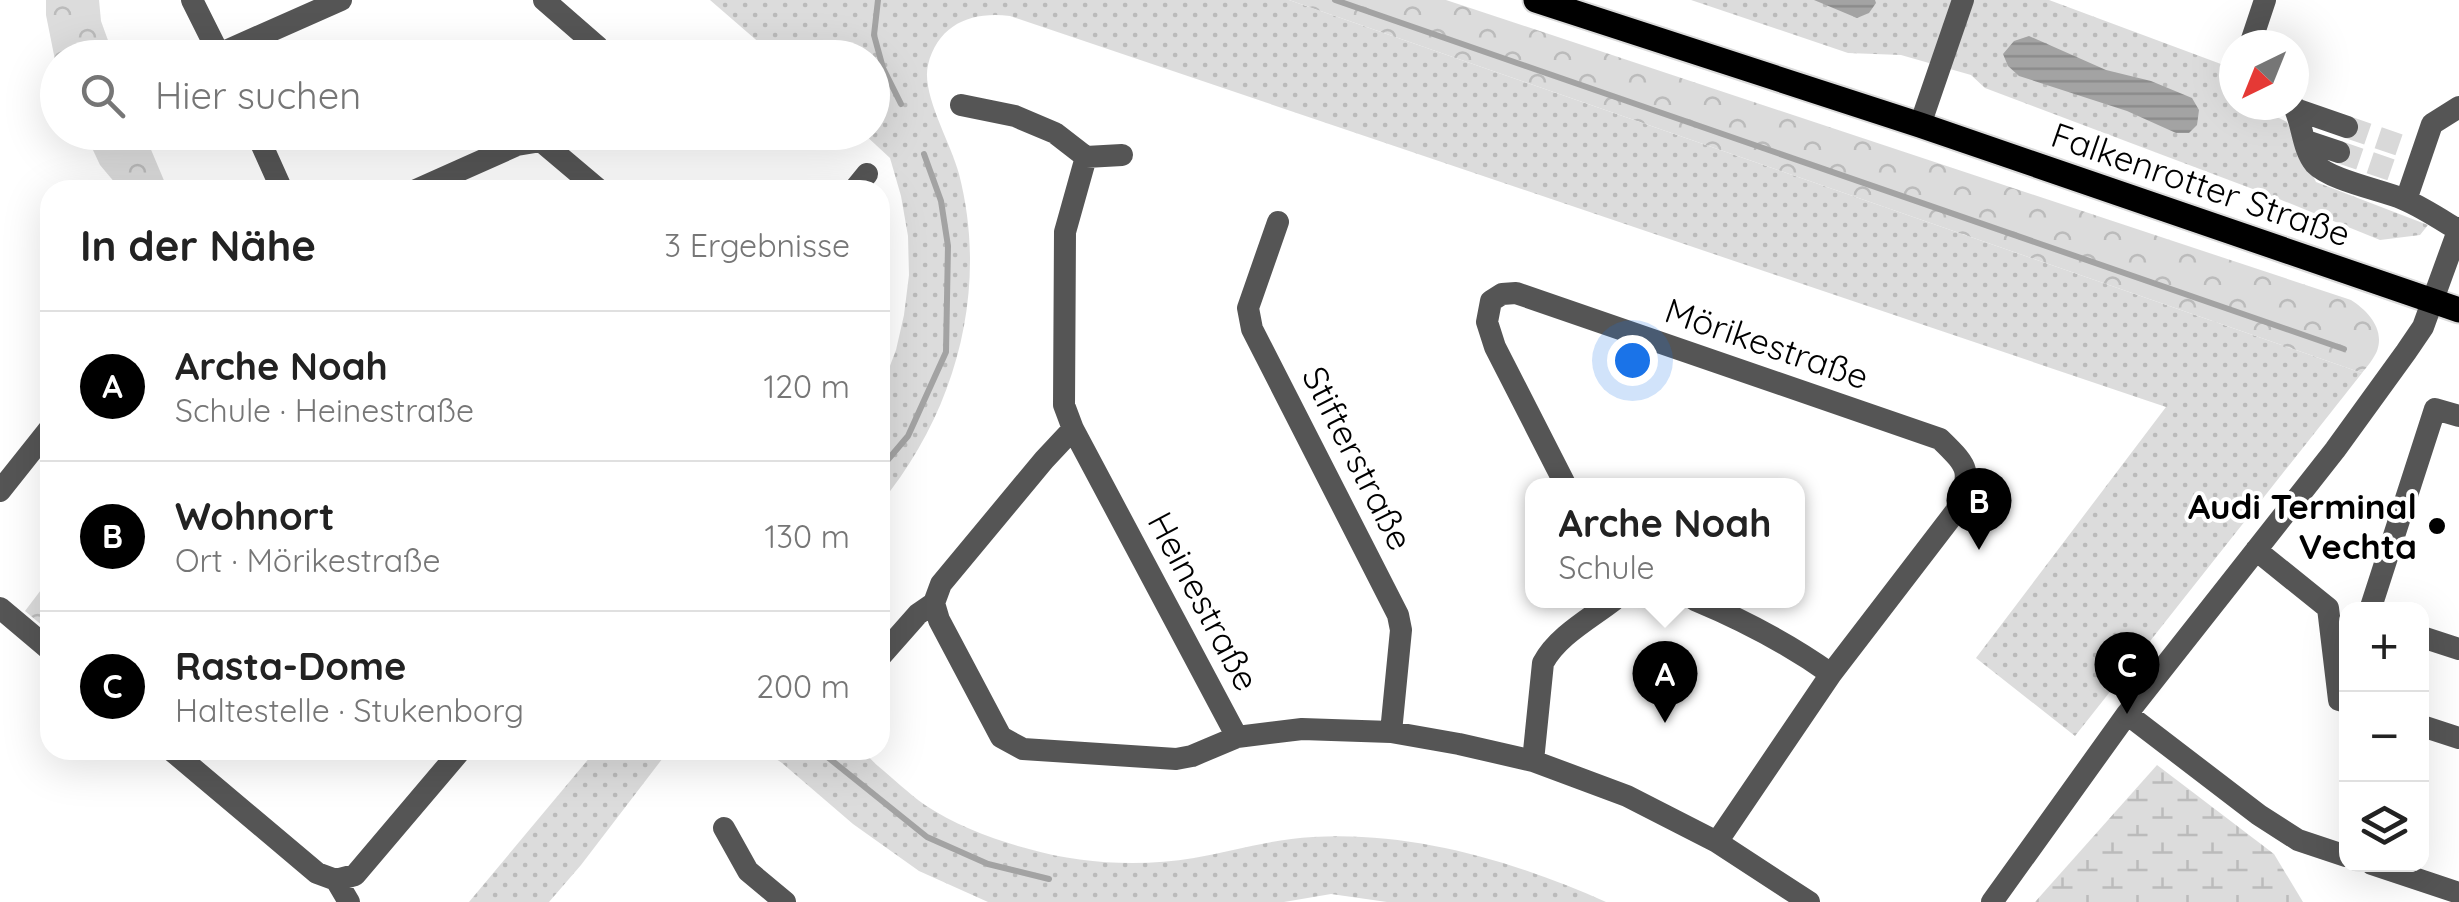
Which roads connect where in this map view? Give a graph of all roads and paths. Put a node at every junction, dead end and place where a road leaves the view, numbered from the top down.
1 (192, 0) edge
2 (341, 0) edge
3 (544, 0) edge
4 (1536, 0) edge
5 (1963, 0) edge
6 (2265, 0) edge
7 (2255, 30) edge
8 (212, 40) edge
9 (255, 40) edge
10 (590, 40) edge
11 (961, 105) dead end
12 (2459, 107) edge
13 (2309, 113) edge
14 (2299, 120) edge
15 (1920, 125) junction
16 (2347, 127) tunnel mouth
17 (2306, 140) junction
18 (264, 150) edge
19 (506, 150) edge
20 (558, 150) edge
21 (2338, 152) tunnel mouth
22 (1122, 155) dead end
23 (1086, 157) junction
24 (278, 180) edge
25 (438, 180) edge
26 (589, 180) edge
27 (2406, 200) junction
28 (1278, 222) dead end
29 (2459, 229) edge
30 (2433, 301) junction
31 (2459, 310) edge
32 (2459, 416) edge
33 (1073, 429) junction
34 (40, 440) edge
35 (1562, 478) edge
36 (0, 490) edge
37 (2256, 550) junction
38 (934, 602) junction
39 (2373, 602) edge
40 (0, 608) edge
41 (1604, 608) edge
42 (1714, 608) edge
43 (2337, 611) edge
44 (2429, 639) edge
45 (40, 642) edge
46 (890, 646) edge
47 (2459, 649) edge
48 (1831, 674) junction
49 (2339, 700) edge
50 (2128, 714) junction
51 (2429, 728) edge
52 (1391, 732) junction
53 (1236, 737) junction
54 (2459, 738) edge
55 (191, 760) edge
56 (453, 760) edge
57 (1533, 761) junction
58 (724, 828) dead end
59 (1717, 842) junction
60 (2339, 854) edge
61 (2396, 872) edge
62 (336, 880) junction
63 (2459, 893) edge
64 (349, 902) edge
65 (785, 902) edge
66 (1809, 902) edge
67 (1992, 902) edge

1 - 8 street
2 - 9 street
3 - 10 street
4 - 15 main road, Falkenrotter Straße
5 - 15 street
6 - 7 street
11 - 23 street
12 - 27 street
13 - 16 street
14 - 17 street
15 - 30 main road, Falkenrotter Straße
17 - 21 street
17 - 27 street
18 - 24 street
19 - 25 street
20 - 26 street
22 - 23 street
23 - 33 street, Heinestraße
27 - 29 street
28 - 52 street, Stifterstraße
29 - 30 street
30 - 31 main road, Falkenrotter Straße
30 - 37 street
32 - 39 street
33 - 38 street
33 - 53 street, Heinestraße
34 - 36 street
35 - 48 street, Mörikestraße
37 - 43 street
37 - 50 street
38 - 46 street
38 - 53 street
40 - 45 street
41 - 57 street
42 - 48 street
43 - 49 street
44 - 47 street
48 - 59 street, Mörikestraße
50 - 60 street
50 - 67 street
51 - 54 street
52 - 53 street, Heinestraße
52 - 57 street, Heinestraße
55 - 62 street
56 - 62 street
57 - 59 street, Heinestraße
58 - 65 street
59 - 66 street, Heinestraße
61 - 63 street
62 - 64 street

